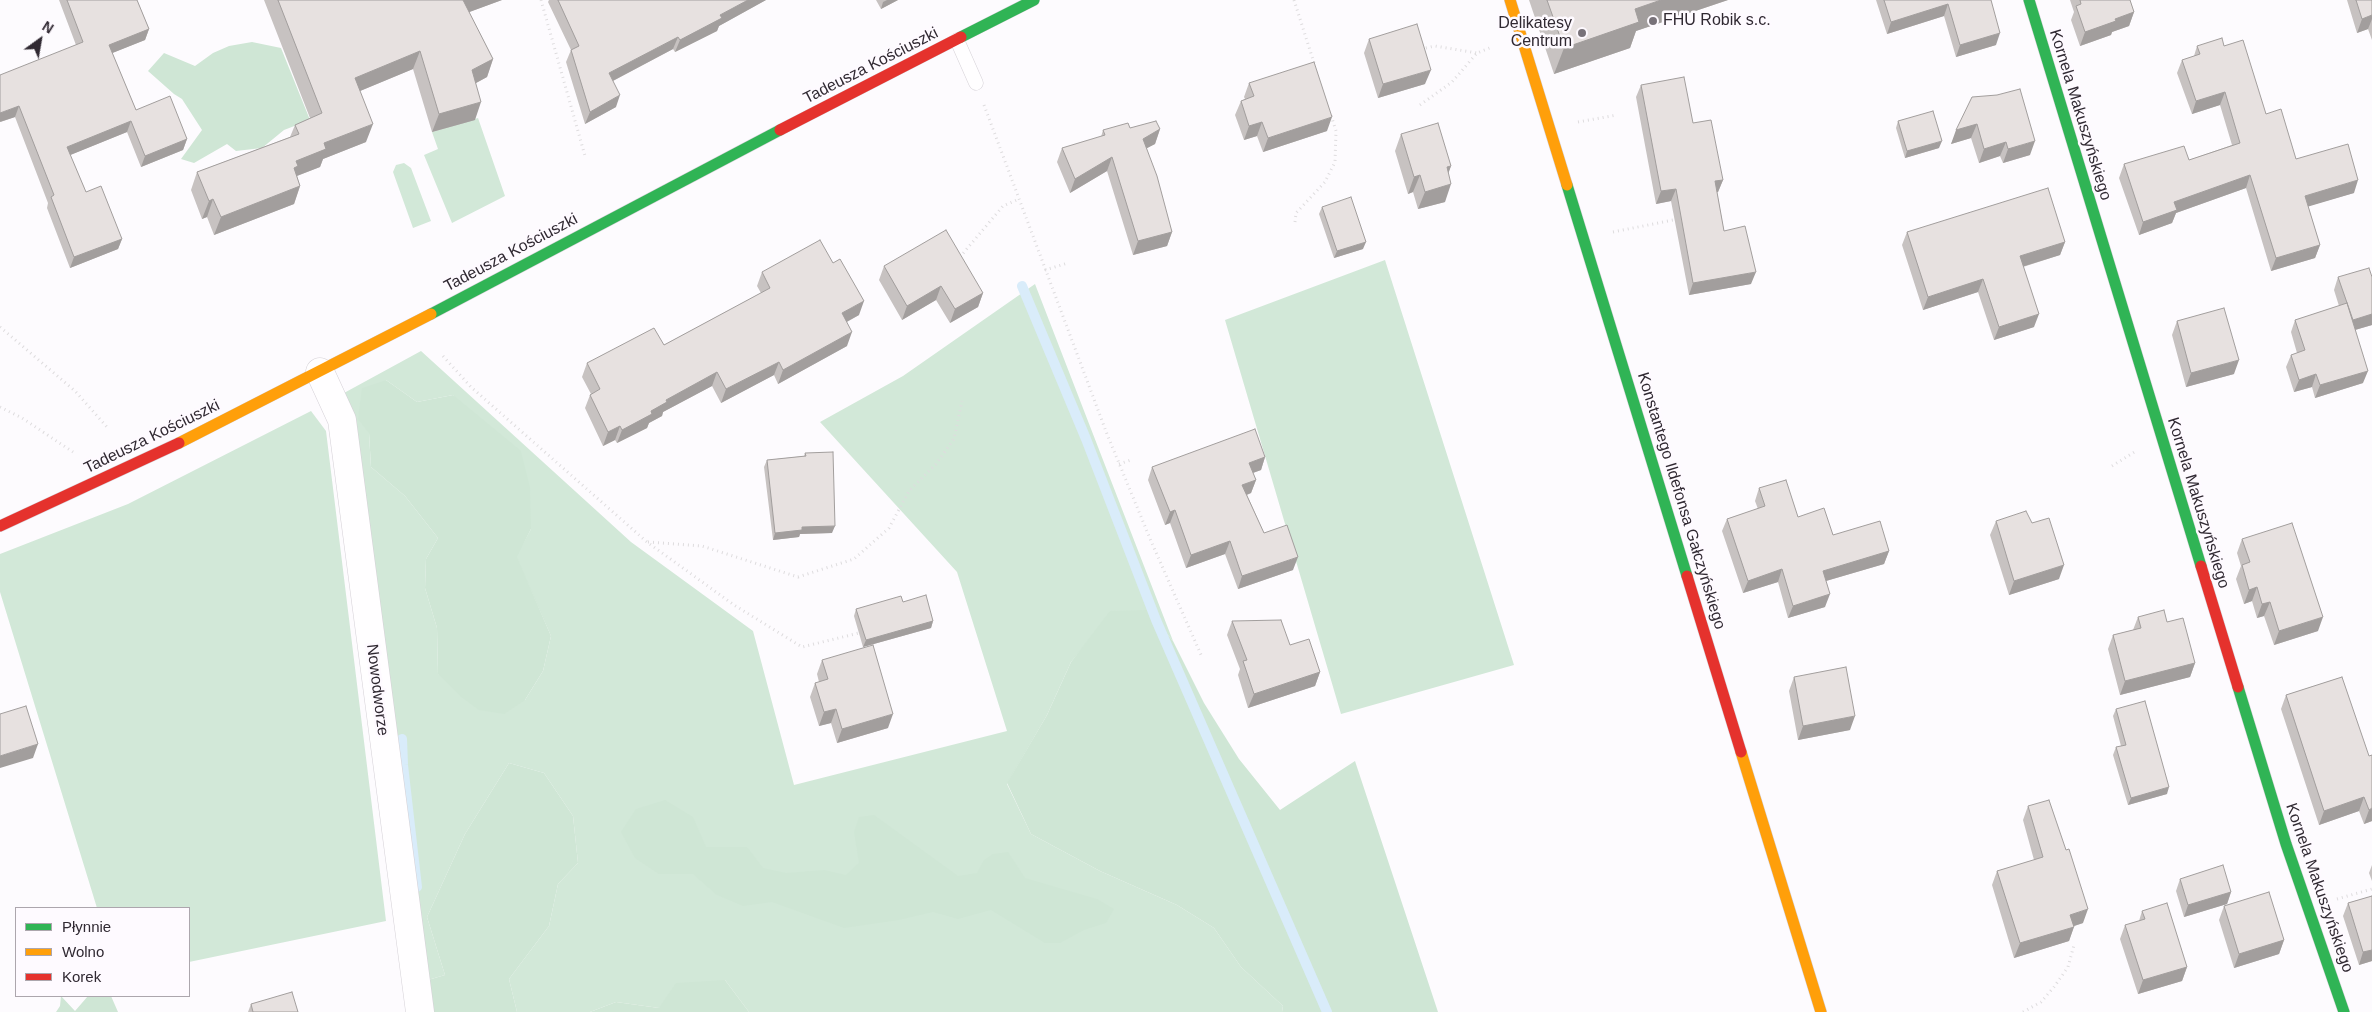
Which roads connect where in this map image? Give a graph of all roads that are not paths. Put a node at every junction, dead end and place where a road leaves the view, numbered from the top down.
1 (1034, 0) edge
2 (1510, 0) edge
3 (2029, 0) edge
4 (957, 40) junction
5 (976, 83) road end
6 (320, 372) junction
7 (0, 526) edge
8 (420, 1012) edge
9 (1821, 1012) edge
10 (2344, 1012) edge

1 - 4 street, Tadeusza Kościuszki
2 - 9 street, Konstantego Ildefonsa Gałczyńskiego
3 - 10 street, Kornela Makuszyńskiego
4 - 5 lane
4 - 6 street, Tadeusza Kościuszki
6 - 7 street, Tadeusza Kościuszki
6 - 8 street, Nowodworze

